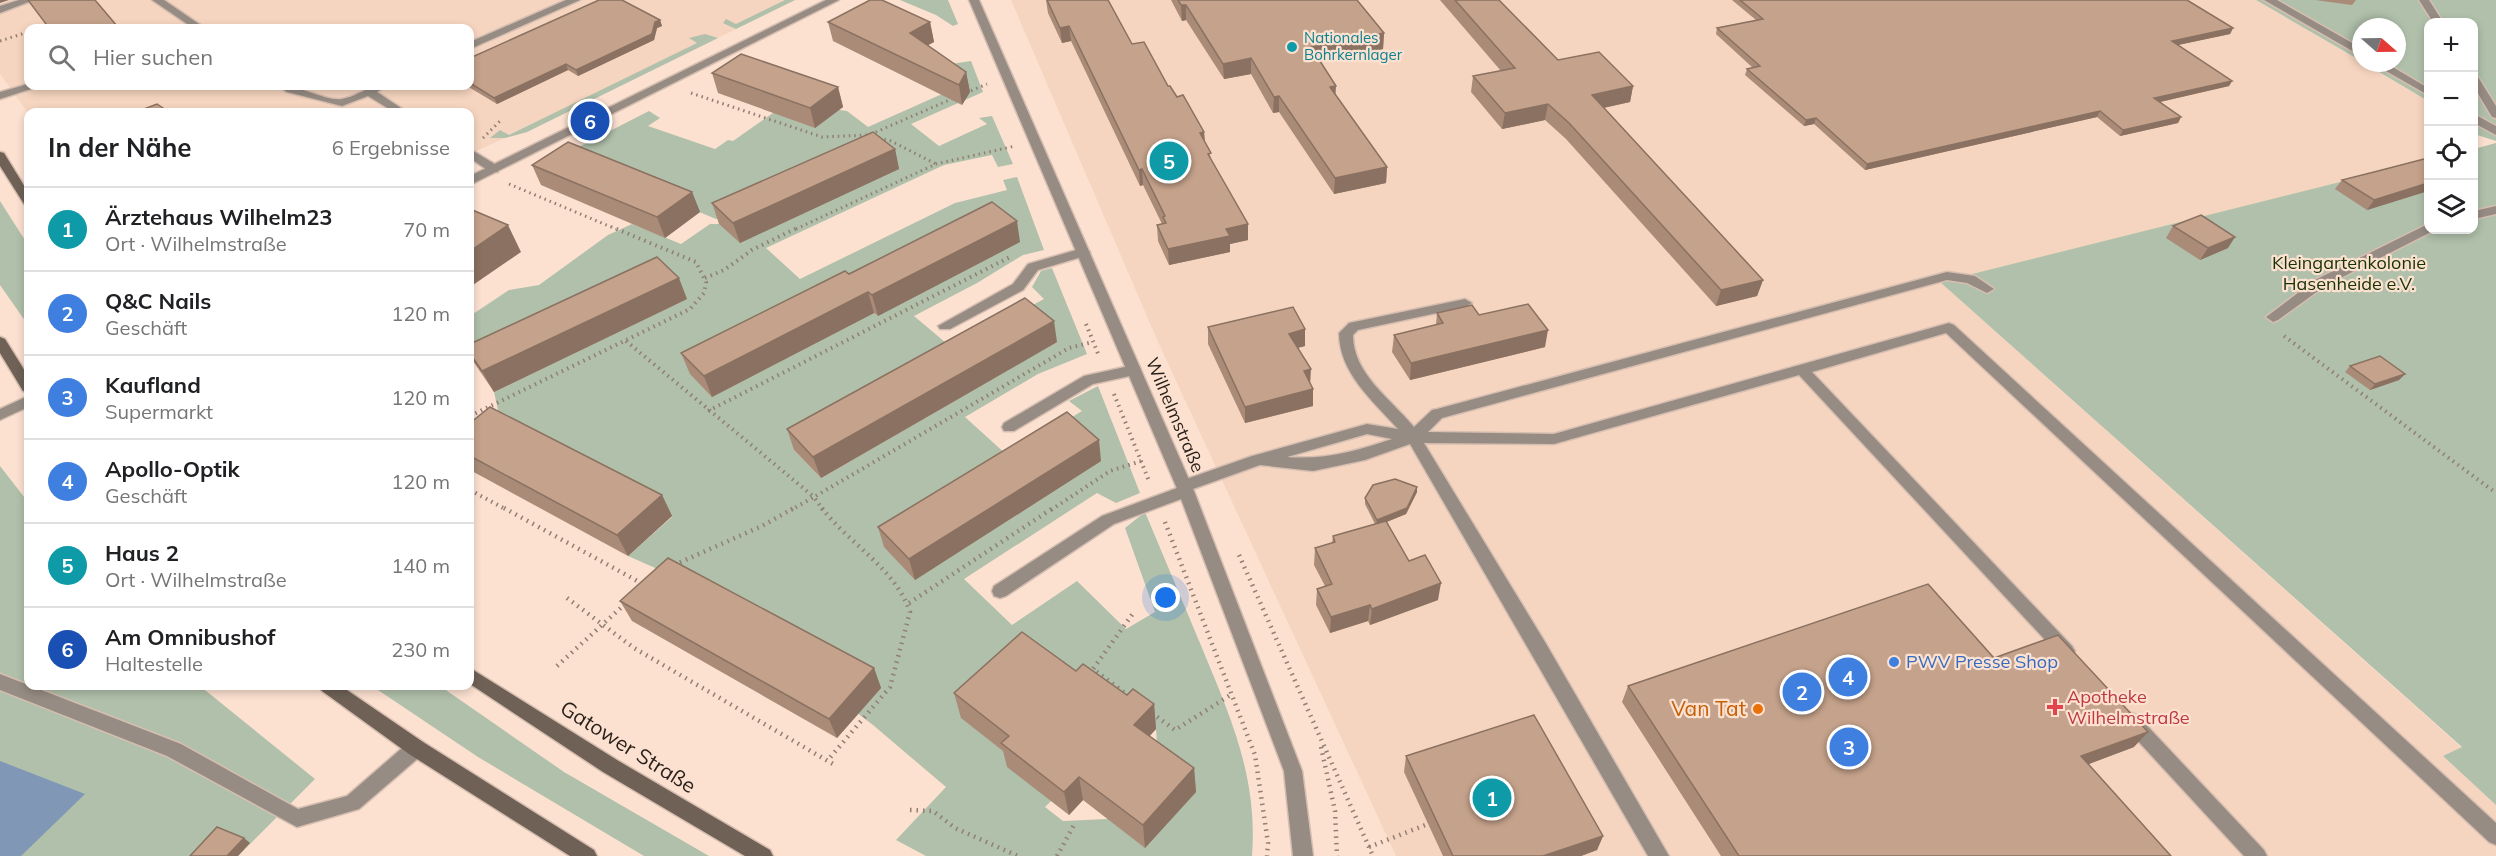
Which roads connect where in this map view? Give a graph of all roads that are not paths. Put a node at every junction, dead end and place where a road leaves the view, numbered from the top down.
1 (29, 0) edge
2 (157, 0) edge
3 (575, 0) edge
4 (834, 0) edge
5 (975, 0) edge
6 (2269, 0) edge
7 (2424, 0) edge
8 (0, 10) edge
9 (2435, 18) edge
10 (194, 24) edge
11 (474, 44) edge
12 (2352, 48) edge
13 (2394, 72) edge
14 (2478, 86) edge
15 (24, 89) edge
16 (291, 90) edge
17 (2424, 90) edge
18 (368, 91) joint
19 (0, 96) edge
20 (342, 103) junction
21 (350, 108) edge
22 (395, 108) edge
23 (2496, 115) edge
24 (2478, 120) edge
25 (2496, 131) edge
26 (0, 156) edge
27 (474, 156) edge
28 (494, 169) junction
29 (474, 179) edge
30 (24, 195) edge
31 (2496, 210) edge
32 (2478, 214) edge
33 (2424, 230) edge
34 (1083, 252) junction
35 (1988, 289) dead end
36 (1465, 303) dead end
37 (2273, 317) road end
38 (945, 326) dead end
39 (0, 342) edge
40 (1801, 369) junction
41 (1134, 370) junction
42 (24, 381) edge
43 (24, 403) edge
44 (0, 416) edge
45 (1009, 428) dead end
46 (1413, 437) junction
47 (1257, 460) junction
48 (1185, 488) junction
49 (1000, 591) dead end
50 (2076, 662) edge
51 (474, 678) edge
52 (0, 682) edge
53 (334, 690) edge
54 (2123, 712) edge
55 (416, 748) junction
56 (2496, 836) edge
57 (587, 856) edge
58 (763, 856) edge
59 (1304, 856) edge
60 (1659, 856) edge
61 (2257, 856) edge

1 - 8 street
2 - 10 street
3 - 11 street
4 - 28 street
5 - 34 street, Wilhelmstraße
6 - 12 street
7 - 9 street
13 - 17 street
14 - 23 street
15 - 19 street
16 - 20 street
18 - 20 street
18 - 22 street
20 - 21 street
24 - 25 street
26 - 30 main road
27 - 28 street
28 - 29 street
31 - 32 street
33 - 37 street
34 - 38 street
34 - 41 street, Wilhelmstraße
35 - 46 street
36 - 46 street
39 - 42 main road
40 - 46 street
40 - 50 street
40 - 56 street
41 - 45 street
41 - 48 street, Wilhelmstraße
43 - 44 street
46 - 47 street
46 - 47 street
46 - 60 street
47 - 48 street
48 - 49 street
48 - 59 street, Wilhelmstraße
51 - 58 main road, Gatower Straße
52 - 55 street
53 - 55 main road
54 - 61 street
55 - 57 main road

